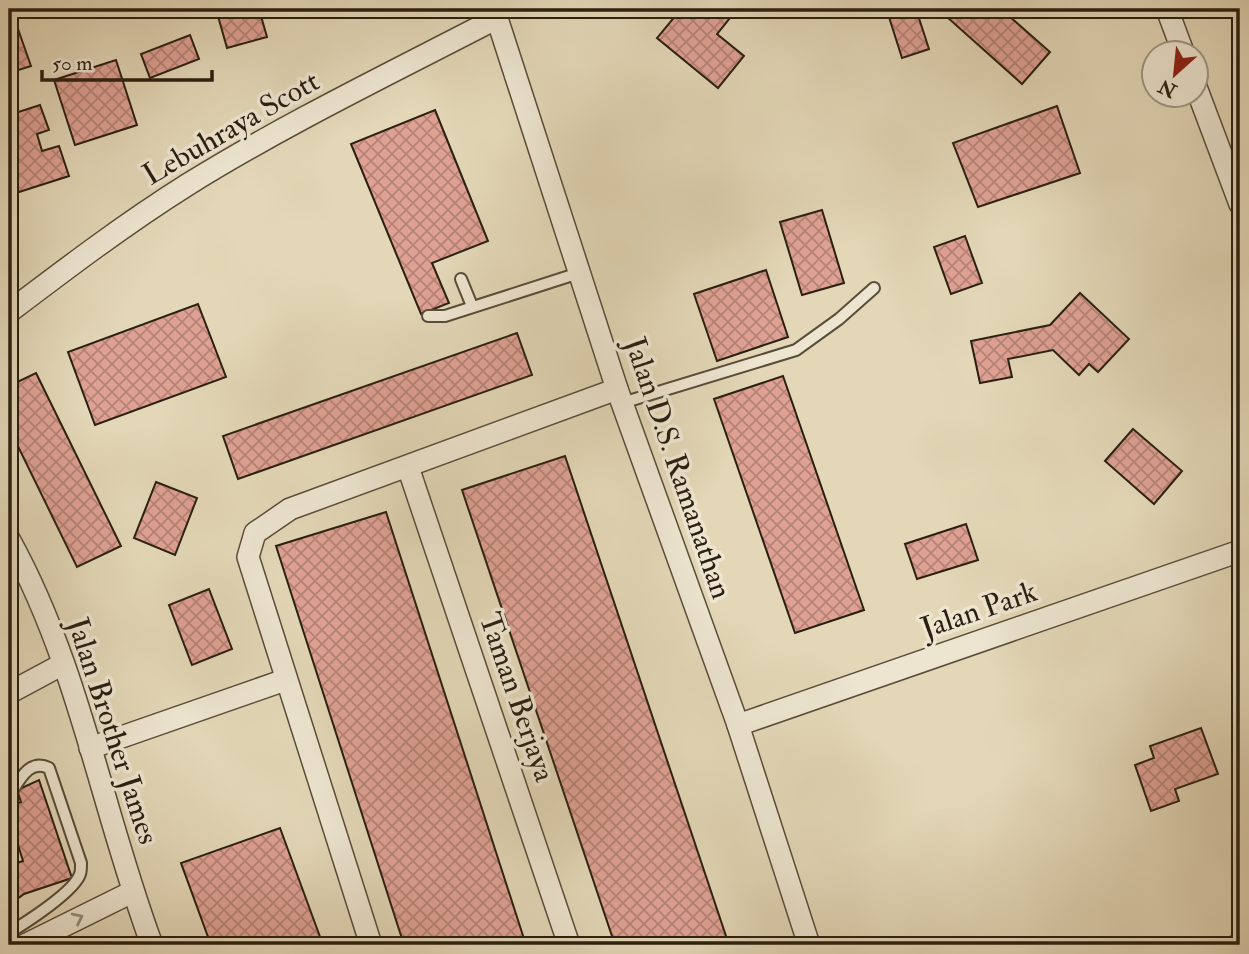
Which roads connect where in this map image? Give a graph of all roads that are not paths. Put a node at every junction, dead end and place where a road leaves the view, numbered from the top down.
1 (1167, 9) edge
2 (495, 13) edge
3 (1178, 38) edge
4 (1204, 108) edge
5 (1240, 204) edge
6 (579, 272) junction
7 (461, 279) dead end
8 (874, 288) dead end
9 (472, 306) junction
10 (9, 312) edge
11 (428, 316) dead end
12 (620, 396) junction
13 (408, 467) junction
14 (9, 539) edge
15 (1240, 551) edge
16 (63, 664) junction
17 (285, 680) junction
18 (9, 693) edge
19 (738, 725) junction
20 (90, 748) junction
21 (9, 796) edge
22 (132, 892) junction
23 (9, 933) edge
24 (25, 945) edge
25 (152, 945) edge
26 (371, 945) edge
27 (569, 945) edge
28 (809, 945) edge

1 - 3 street
2 - 6 street, Jalan D.S. Ramanathan
2 - 10 street, Lebuhraya Scott
4 - 5 street
6 - 9 lane
6 - 12 street, Jalan D.S. Ramanathan
7 - 9 lane
8 - 12 lane
9 - 11 lane
12 - 13 street
12 - 19 street, Jalan D.S. Ramanathan
13 - 17 street
13 - 27 street, Taman Berjaya
14 - 16 street, Jalan Brother James
15 - 19 street, Jalan Park
16 - 18 street
16 - 20 street, Jalan Brother James
17 - 20 street
17 - 26 street
19 - 28 street, Jalan D.S. Ramanathan
20 - 22 street, Jalan Brother James
21 - 23 lane
24 -> 22 street
22 - 25 street, Jalan Brother James

